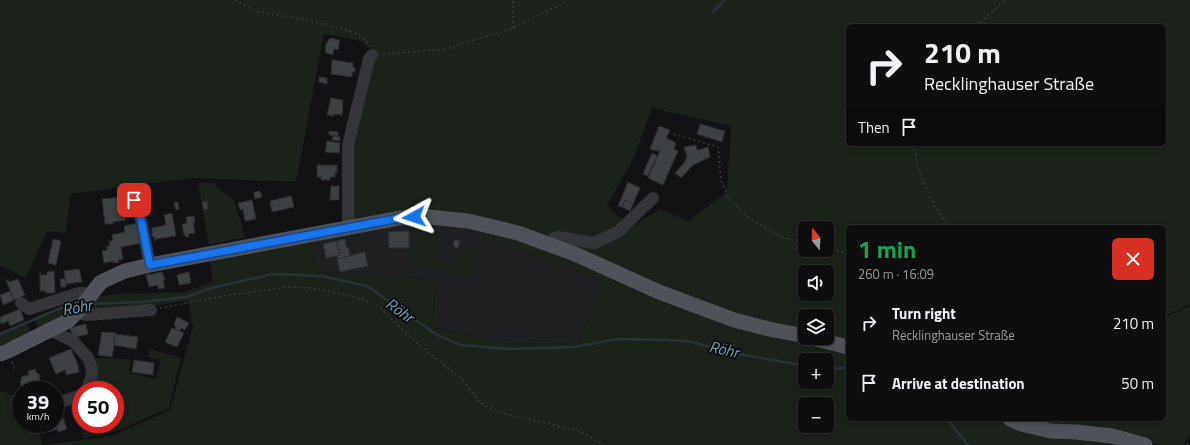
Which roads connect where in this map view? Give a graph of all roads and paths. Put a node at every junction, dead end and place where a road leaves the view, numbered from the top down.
1 (235, 0) edge
2 (513, 0) edge
3 (569, 0) edge
4 (1005, 0) edge
5 (978, 24) edge
6 (513, 28) junction
7 (372, 55) junction
8 (674, 134) dead end
9 (913, 146) edge
10 (652, 198) dead end
11 (134, 200) dead end
12 (948, 225) edge
13 (348, 228) junction
14 (798, 241) edge
15 (548, 244) junction
16 (834, 250) edge
17 (846, 253) edge
18 (150, 265) junction
19 (21, 303) dead end
20 (83, 304) junction
21 (151, 310) joint
22 (50, 330) junction
23 (798, 335) edge
24 (834, 344) edge
25 (846, 346) edge
26 (0, 354) edge
27 (90, 381) edge
28 (1014, 421) edge
29 (1190, 440) edge
30 (604, 445) edge
31 (1145, 445) edge
32 (1187, 445) edge

1 - 7 path
2 - 6 path
3 - 6 path
4 - 5 path
6 - 7 path
7 - 13 street
8 - 14 path
9 - 12 path
10 - 15 street
11 - 18 street
13 - 15 main road
13 - 18 main road
15 - 23 main road
16 - 17 path
18 - 20 main road
19 - 20 street
20 - 21 street
20 - 22 main road
21 - 30 path
22 - 26 main road
22 - 27 street
24 - 25 main road
28 - 31 main road
29 - 32 path

